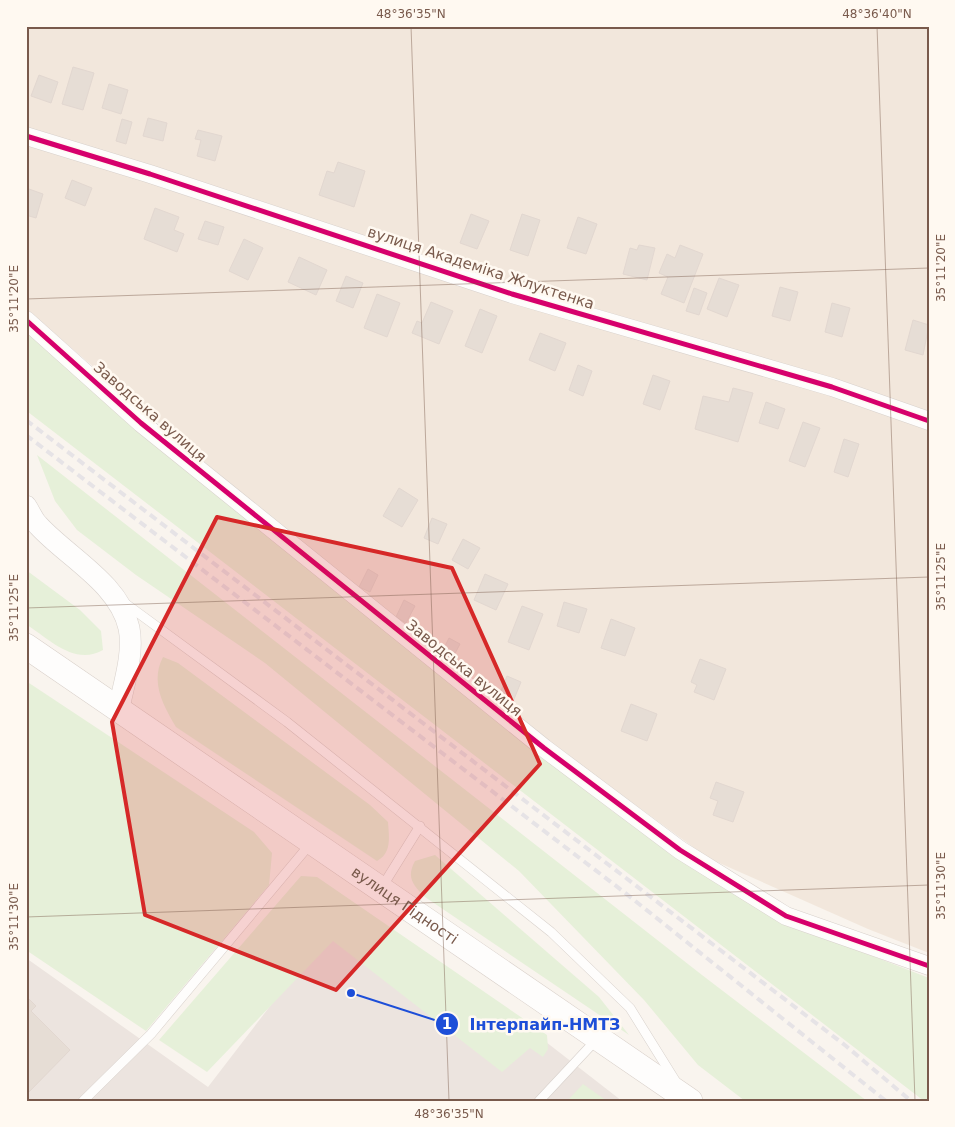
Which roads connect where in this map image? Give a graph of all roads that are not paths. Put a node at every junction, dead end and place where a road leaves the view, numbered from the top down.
1 (26, 136) edge
2 (26, 320) edge
3 (929, 421) edge
4 (26, 506) edge
5 (109, 591) junction
6 (26, 646) edge
7 (119, 708) junction
8 (420, 826) junction
9 (313, 840) junction
10 (382, 888) junction
11 (929, 966) edge
12 (599, 1036) junction
13 (688, 1099) edge
14 (83, 1101) edge
15 (539, 1101) edge

1 - 3 street, вулиця Академіка Жлуктенка
2 - 11 street, Заводська вулиця
4 - 5 street
5 - 7 street
5 - 8 lane
6 - 7 main road, вулиця Гідності
7 - 9 main road, вулиця Гідності
8 - 10 lane
8 - 13 lane
9 - 10 main road, вулиця Гідності
9 - 14 lane
10 - 12 main road, вулиця Гідності
12 - 13 main road, вулиця Гідності
12 - 15 lane

